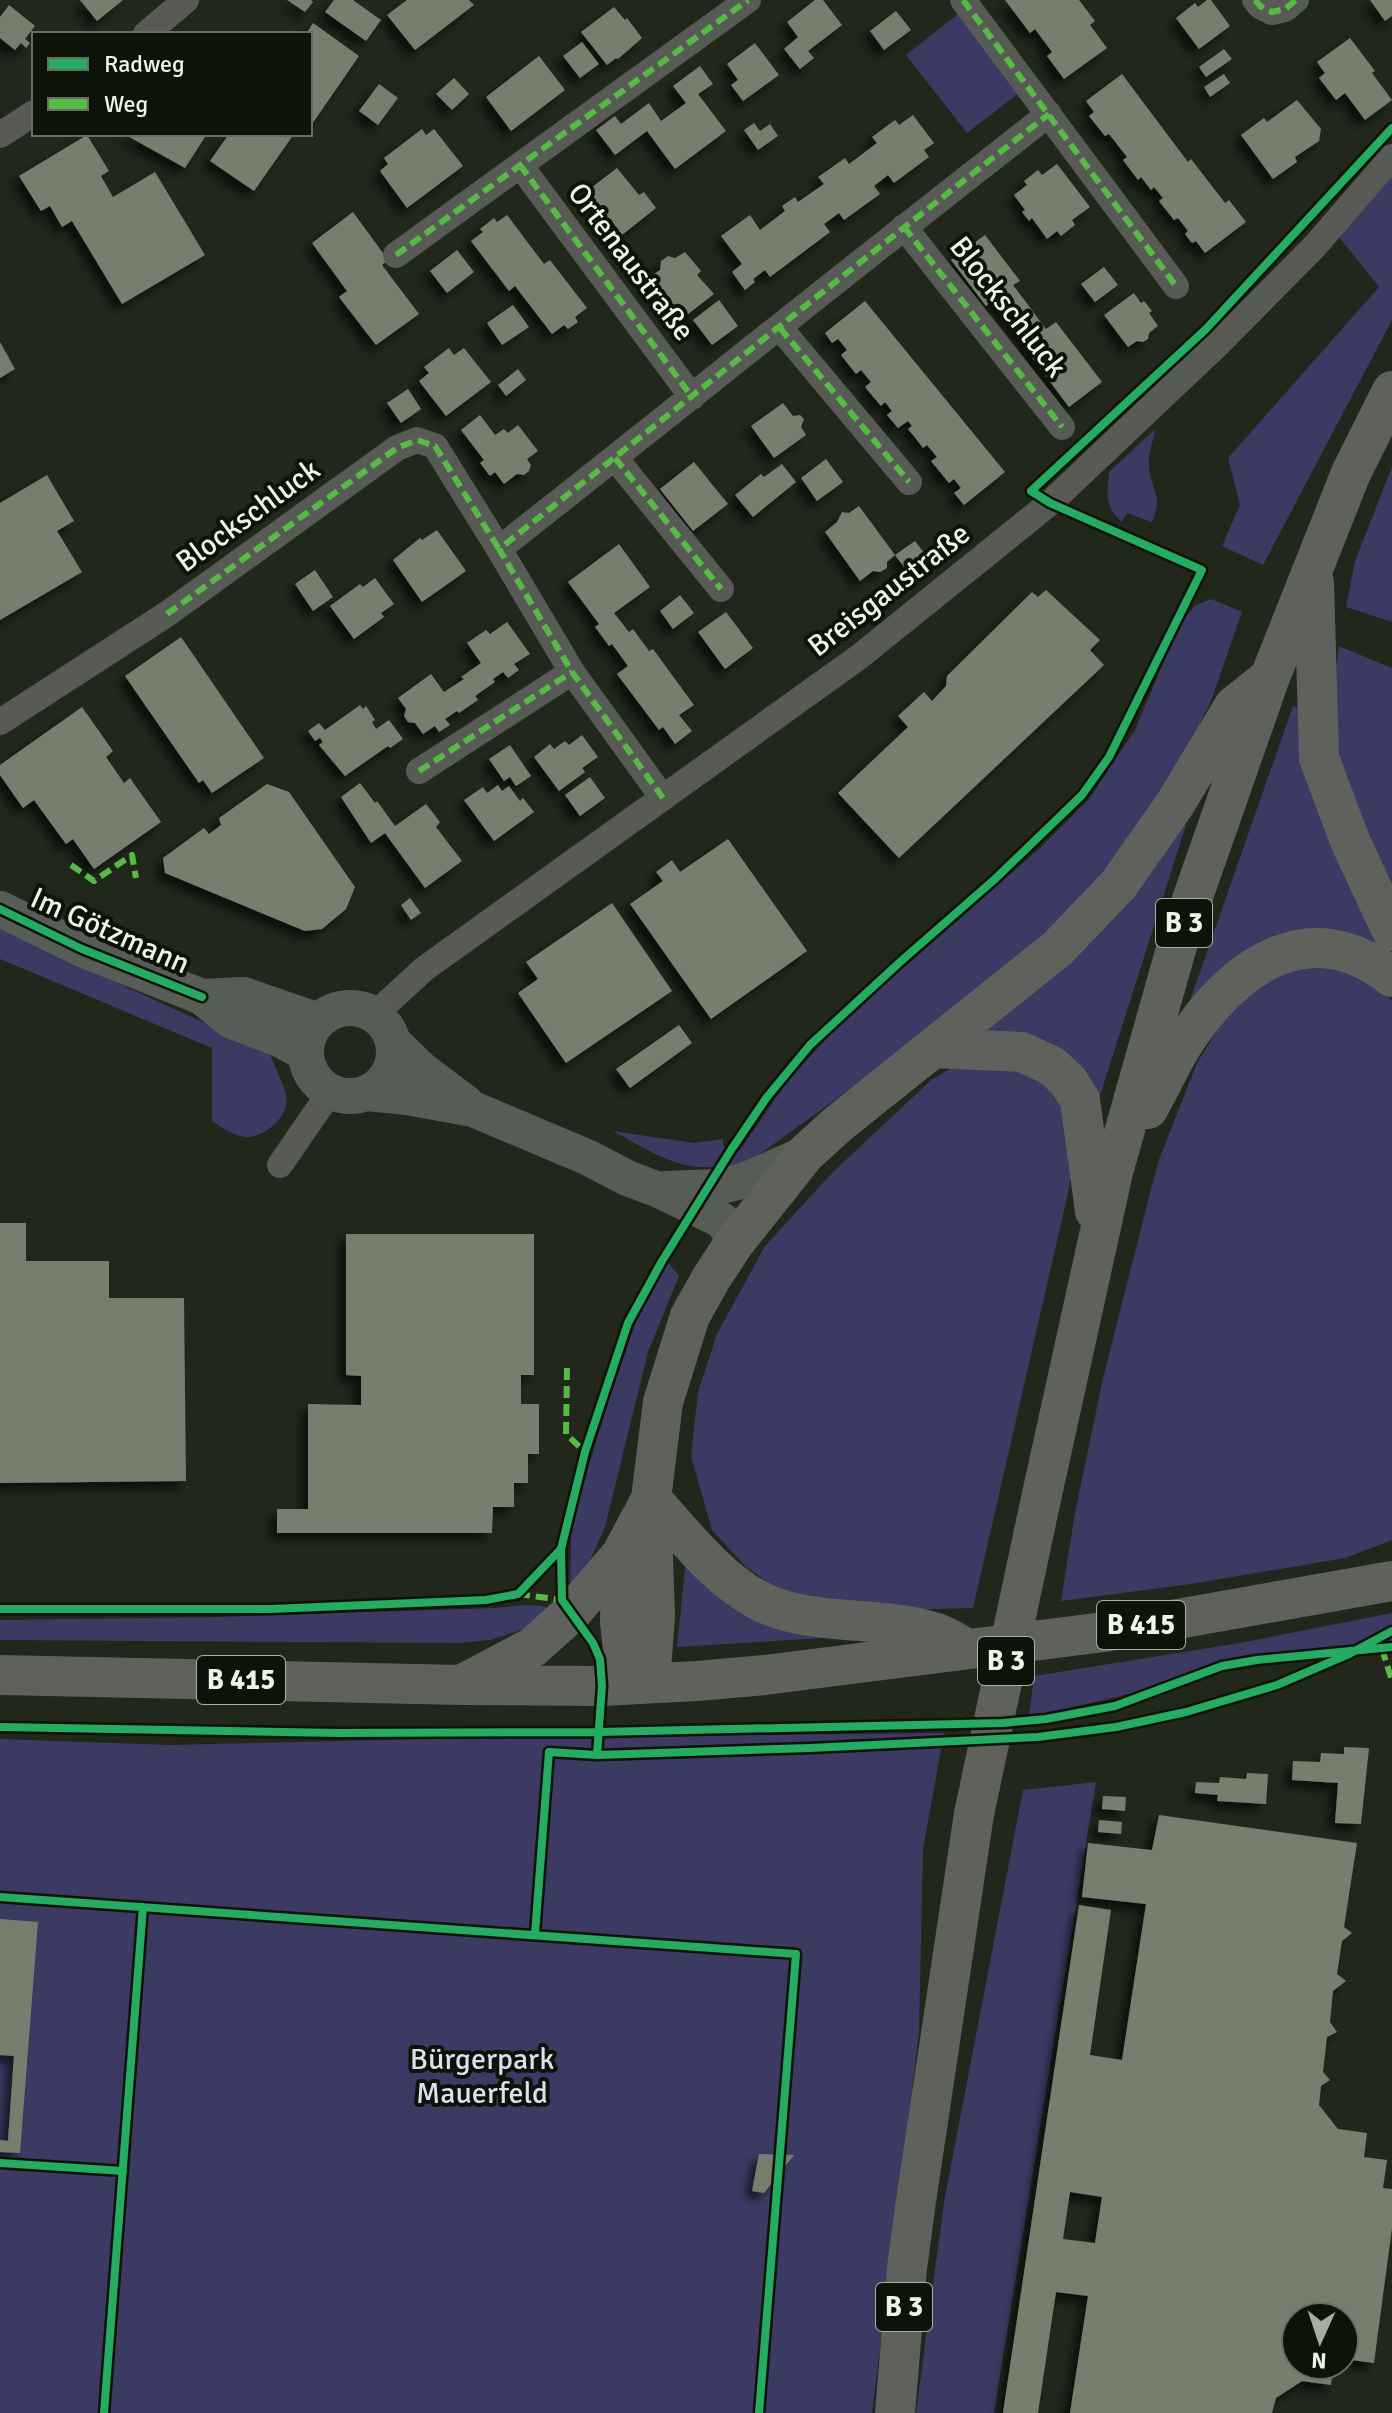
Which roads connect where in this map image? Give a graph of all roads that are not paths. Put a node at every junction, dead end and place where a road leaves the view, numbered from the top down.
1 (186, 0) edge
2 (748, 0) edge
3 (963, 0) edge
4 (1255, 0) edge
5 (1296, 0) edge
6 (148, 32) edge
7 (32, 114) edge
8 (1049, 114) junction
9 (0, 135) edge
10 (1392, 157) edge
11 (520, 165) junction
12 (904, 227) junction
13 (396, 255) dead end
14 (1176, 286) dead end
15 (780, 328) junction
16 (1392, 391) edge
17 (692, 397) junction
18 (1062, 427) dead end
19 (615, 458) junction
20 (909, 482) dead end
21 (499, 549) junction
22 (1317, 556) junction
23 (721, 589) dead end
24 (1273, 669) junction
25 (572, 672) junction
26 (0, 722) edge
27 (419, 771) dead end
28 (663, 798) junction
29 (0, 909) edge
30 (1392, 931) edge
31 (1392, 977) edge
32 (384, 1028) junction
33 (312, 1037) junction
34 (933, 1048) junction
35 (330, 1092) junction
36 (367, 1093) junction
37 (473, 1109) junction
38 (805, 1154) junction
39 (280, 1165) dead end
40 (1113, 1172) junction
41 (643, 1184) junction
42 (1098, 1235) junction
43 (735, 1242) junction
44 (651, 1499) junction
45 (621, 1555) junction
46 (1392, 1556) edge
47 (1392, 1581) edge
48 (1311, 1596) junction
49 (970, 1650) junction
50 (0, 1675) edge
51 (637, 1684) junction
52 (462, 1685) junction
53 (895, 2413) edge

1 - 6 street
2 - 11 street
3 - 8 street
4 - 5 street
7 - 9 street
8 - 12 street, Blockschluck
8 - 14 street
10 - 28 street, Breisgaustraße
11 - 13 street
11 - 17 street, Ortenaustraße
12 - 15 street, Blockschluck
12 - 18 street, Blockschluck
15 - 17 street, Blockschluck
15 - 20 street
16 - 22 main road, B 3
17 - 19 street, Blockschluck
19 - 21 street, Blockschluck
19 - 23 street
21 - 25 street, Blockschluck
21 - 26 street, Blockschluck
22 - 24 main road, B 3
22 - 30 main road, B 3
24 - 34 main road, B 3
24 - 40 main road, B 3
25 - 27 street
25 - 28 street, Blockschluck
28 - 32 street, Breisgaustraße
29 - 33 street, Im Götzmann
31 - 40 main road, B 3
32 - 33 street
32 - 36 street
32 - 37 street
33 - 35 street
34 - 38 main road, B 3
34 - 42 main road, B 3
35 - 36 street
35 - 39 street
36 - 37 street
37 - 41 street
38 - 41 street, B 3
38 - 43 main road, B 3
40 - 42 main road, B 3
41 - 43 street
42 - 53 main road, B 3
43 - 44 main road, B 3
44 - 45 main road, B 3
44 - 49 main road, B 3
44 - 51 main road, B 3
45 - 51 main road, B 3
45 - 52 main road, B 3
46 - 48 main road
47 - 48 main road, B 415
48 - 49 main road, B 415
49 - 51 main road, B 415
50 - 52 main road, B 415
51 - 52 main road, B 415

